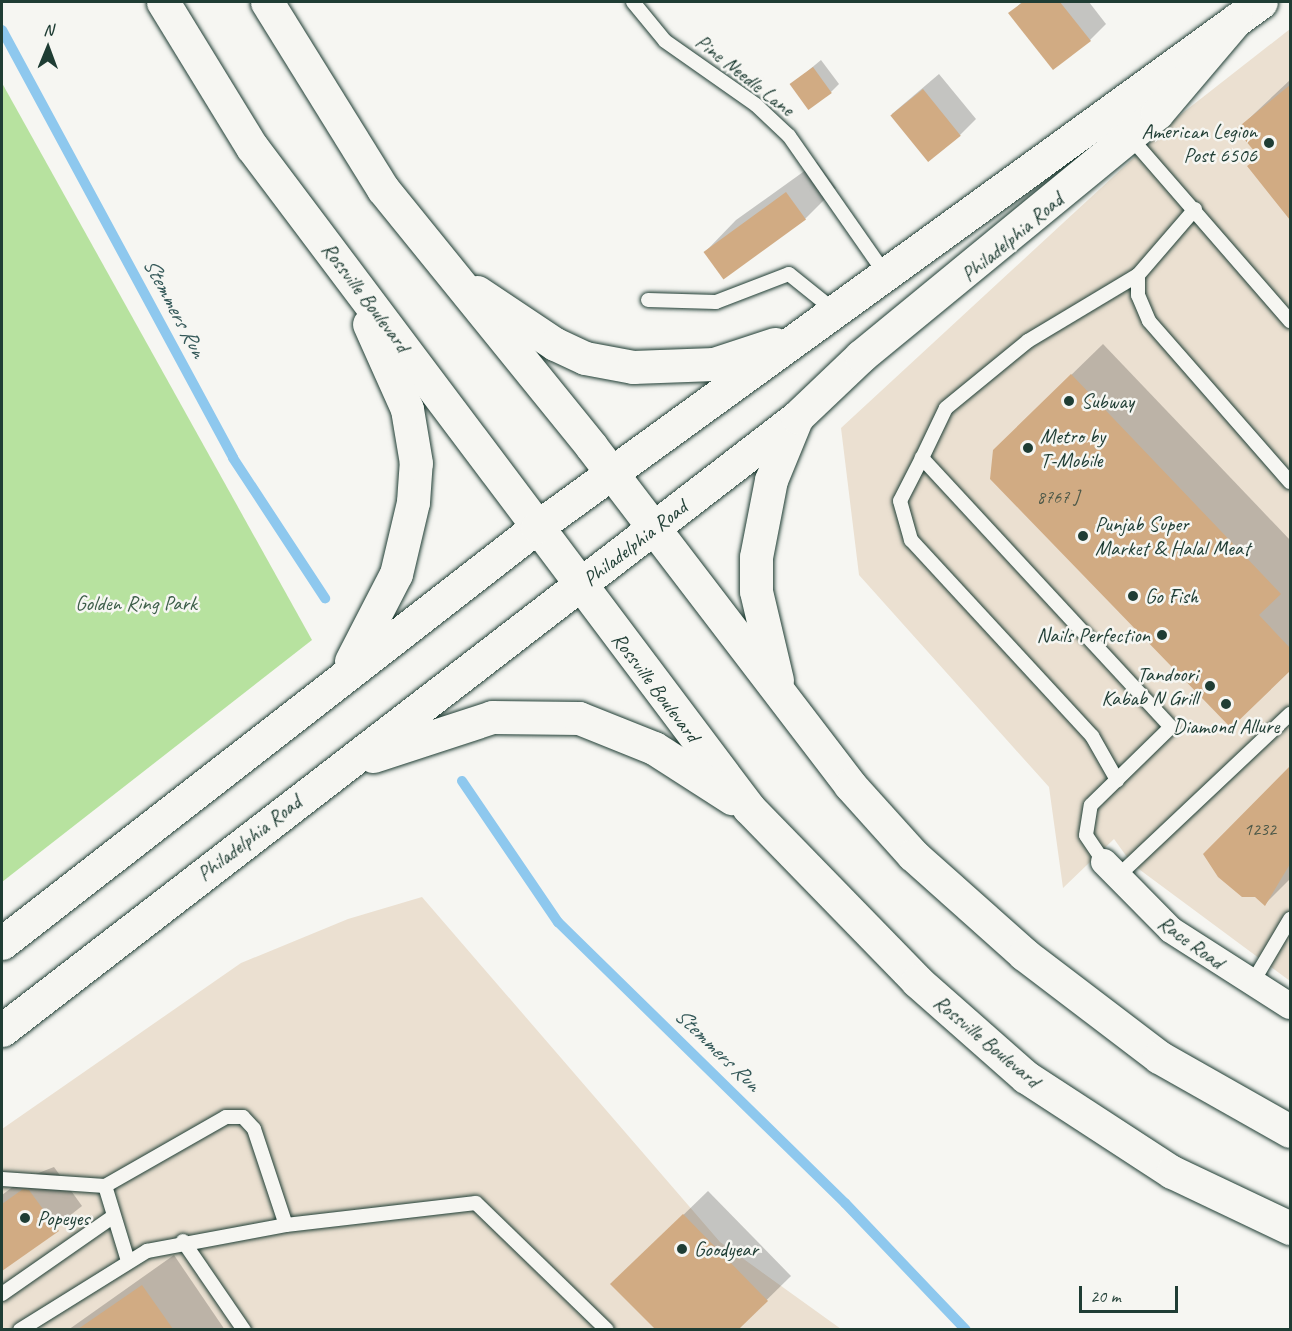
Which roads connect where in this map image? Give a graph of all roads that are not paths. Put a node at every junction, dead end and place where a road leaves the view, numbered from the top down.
1 (163, 2) edge
2 (267, 2) edge
3 (633, 2) edge
4 (1252, 7) edge
5 (1130, 137) junction
6 (1195, 208) junction
7 (342, 266) junction
8 (441, 266) junction
9 (1138, 275) junction
10 (887, 277) junction
11 (648, 300) dead end
12 (825, 321) junction
13 (1290, 321) edge
14 (797, 417) junction
15 (922, 458) junction
16 (611, 473) junction
17 (1290, 482) edge
18 (537, 527) junction
19 (653, 529) junction
20 (581, 585) junction
21 (345, 672) junction
22 (781, 693) junction
23 (1290, 714) edge
24 (340, 768) junction
25 (1117, 780) junction
26 (749, 808) junction
27 (1111, 870) junction
28 (1290, 919) edge
29 (2, 943) edge
30 (1251, 985) junction
31 (1290, 1006) edge
32 (2, 1030) edge
33 (1290, 1131) edge
34 (2, 1179) edge
35 (105, 1186) junction
36 (114, 1216) junction
37 (286, 1226) junction
38 (1290, 1228) edge
39 (183, 1241) junction
40 (128, 1261) junction
41 (2, 1294) edge
42 (20, 1329) edge
43 (244, 1329) edge
44 (608, 1329) edge

1 - 7 main road, Rossville Boulevard
2 - 8 main road
3 - 10 lane, Pine Needle Lane
4 - 5 main road, Philadelphia Road
4 - 10 main road, Philadelphia Road
5 - 6 lane
5 - 14 main road, Philadelphia Road
6 - 9 lane
6 - 13 lane
7 - 18 main road, Rossville Boulevard
7 - 21 main road
8 - 12 main road
8 - 16 main road
9 - 15 lane
9 - 17 lane
10 - 12 main road, Philadelphia Road
11 - 12 lane
12 - 16 main road, Philadelphia Road
14 - 19 main road, Philadelphia Road
14 - 22 main road
15 - 25 lane
15 - 25 lane
16 - 18 main road, Philadelphia Road
16 - 19 main road
18 - 20 main road, Rossville Boulevard
18 - 21 main road, Philadelphia Road
19 - 20 main road, Philadelphia Road
19 - 22 main road
20 - 24 main road, Philadelphia Road
20 - 26 main road, Rossville Boulevard
21 - 29 main road, Philadelphia Road
22 - 33 main road
23 - 27 lane
24 - 26 main road
24 - 32 main road, Philadelphia Road
25 - 27 lane
26 - 38 main road, Rossville Boulevard
27 - 30 street, Race Road
28 - 30 lane
30 - 31 street, Race Road
34 - 35 lane
35 - 36 lane
35 - 37 lane
36 - 40 lane
36 - 41 lane
37 - 39 lane
37 - 44 lane
39 - 40 lane
39 - 43 lane
40 - 42 lane

